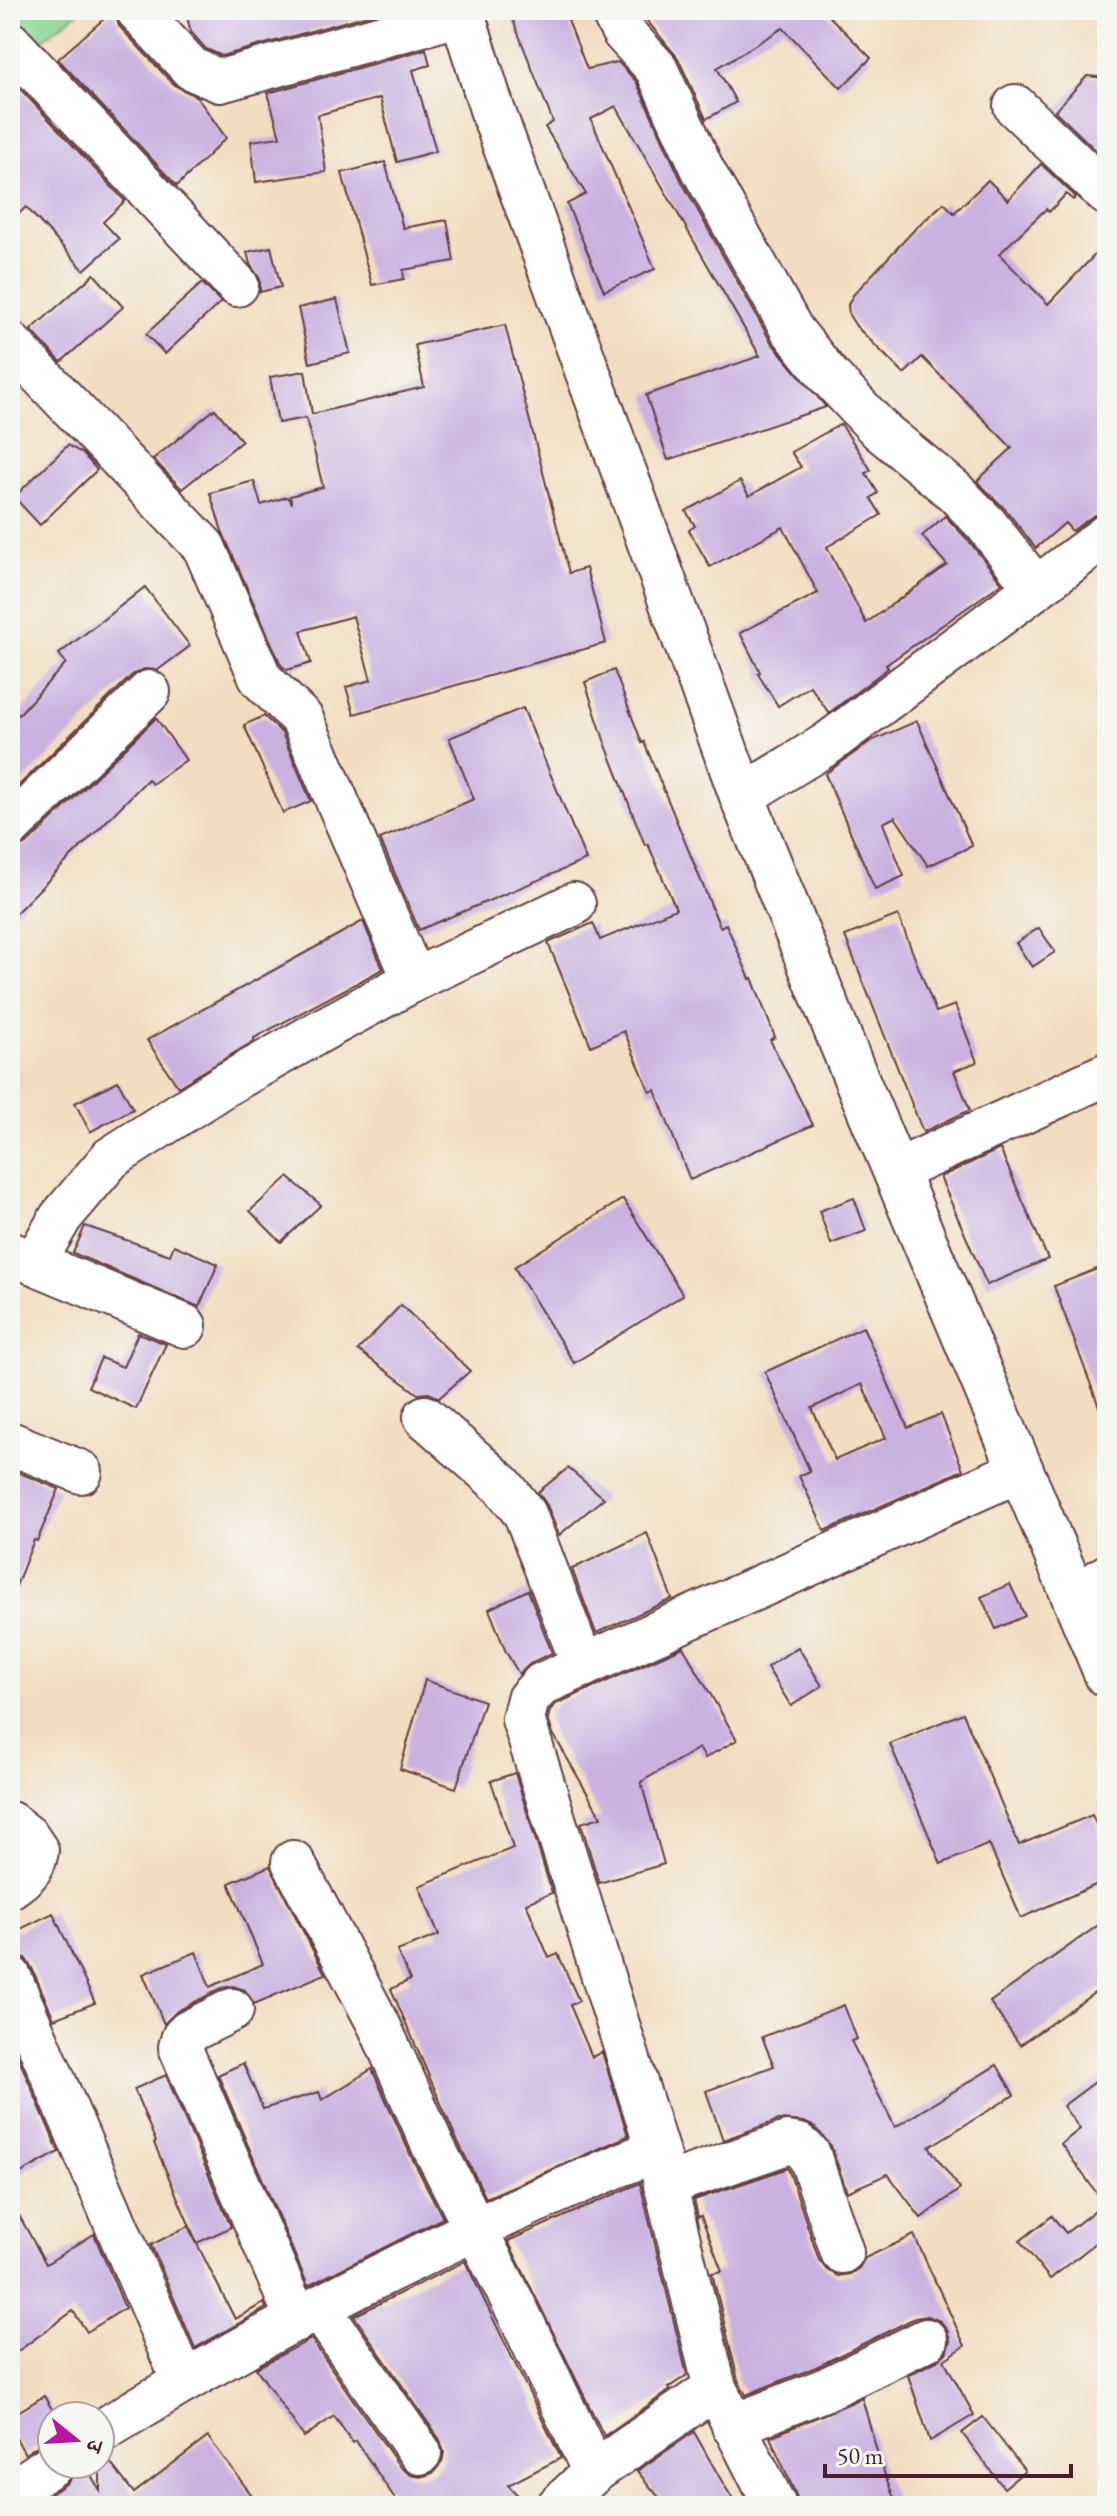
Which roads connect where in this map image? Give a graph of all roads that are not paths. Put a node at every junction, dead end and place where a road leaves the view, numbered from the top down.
1 (137, 10) edge
2 (611, 10) edge
3 (461, 12) edge
4 (10, 43) edge
5 (1015, 106) dead end
6 (1107, 194) edge
7 (237, 285) dead end
8 (10, 343) edge
9 (1107, 535) edge
10 (1036, 588) junction
11 (149, 692) dead end
12 (742, 796) junction
13 (10, 827) edge
14 (574, 904) dead end
15 (414, 980) junction
16 (1107, 1074) edge
17 (896, 1171) junction
18 (22, 1258) edge
19 (185, 1326) dead end
20 (425, 1417) dead end
21 (10, 1443) edge
22 (1021, 1470) junction
23 (81, 1472) dead end
24 (1090, 1586) edge
25 (583, 1666) junction
26 (1107, 1675) edge
27 (10, 1823) edge
28 (293, 1862) dead end
29 (10, 1887) edge
30 (10, 1977) edge
31 (232, 2010) dead end
32 (661, 2168) junction
33 (476, 2229) junction
34 (842, 2252) dead end
35 (308, 2314) junction
36 (926, 2340) dead end
37 (183, 2381) junction
38 (715, 2388) junction
39 (116, 2422) edge
40 (733, 2426) junction
41 (420, 2453) dead end
42 (594, 2472) junction
43 (558, 2506) edge
44 (775, 2506) edge

1 - 3 street
2 - 10 street
3 - 12 highway
4 - 7 street
5 - 6 street
8 - 15 street
9 - 10 street
10 - 12 street
11 - 13 street
12 - 17 highway
14 - 15 street
15 - 18 street
16 - 17 street
17 - 22 highway
18 - 19 street
20 - 25 street
21 - 23 street
22 - 24 highway
22 - 25 street
24 - 26 highway
25 - 32 street
27 - 29 street
28 - 33 street
30 - 37 street
31 - 35 street
32 - 33 street
32 - 34 street
32 - 38 street
33 - 35 street
33 - 42 street
35 - 37 street
35 - 41 street
36 - 40 street
37 - 39 street
38 - 40 street
38 - 42 street
40 - 44 street
42 - 43 street

